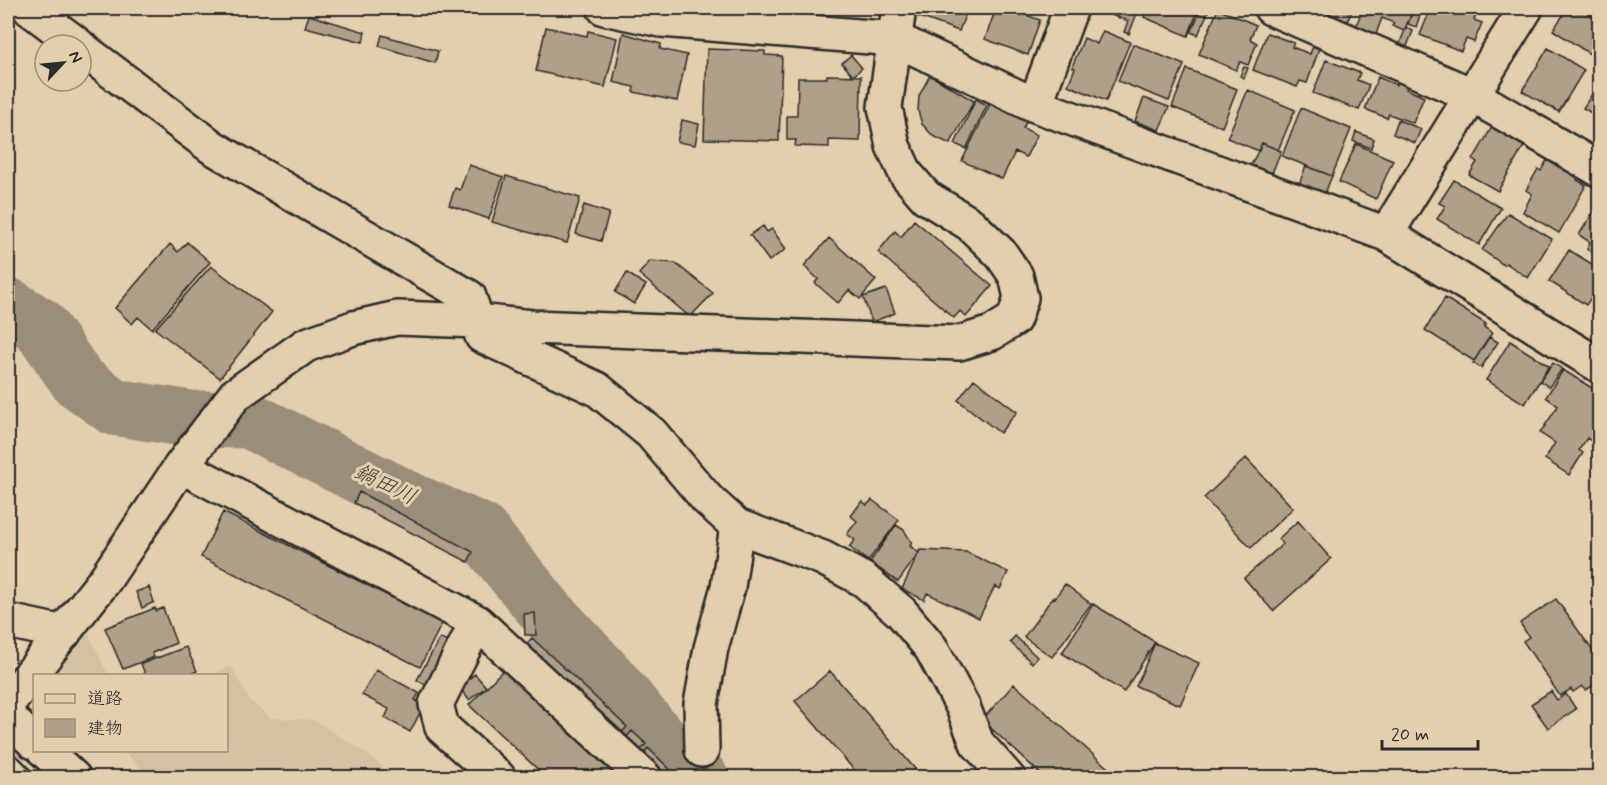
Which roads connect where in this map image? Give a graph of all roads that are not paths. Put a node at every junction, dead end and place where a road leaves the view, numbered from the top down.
1 (29, 8) edge
2 (604, 8) edge
3 (1071, 8) edge
4 (1271, 8) edge
5 (1526, 8) edge
6 (713, 16) edge
7 (897, 23) edge
8 (62, 33) edge
9 (93, 57) edge
10 (1472, 95) junction
11 (1035, 105) junction
12 (1599, 170) edge
13 (1386, 234) junction
14 (478, 321) junction
15 (1599, 366) edge
16 (190, 455) junction
17 (736, 526) junction
18 (8, 621) edge
19 (477, 622) junction
20 (64, 633) junction
21 (8, 703) edge
22 (8, 717) edge
23 (33, 740) edge
24 (702, 750) dead end
25 (46, 752) edge
26 (8, 772) edge
27 (14, 777) edge
28 (74, 777) edge
29 (499, 777) edge
30 (645, 777) edge
31 (1008, 777) edge

1 - 8 street
2 - 6 street
3 - 11 street
4 - 10 street
5 - 10 street
6 - 7 street
7 - 11 street
7 - 14 street
9 - 14 street
10 - 12 street
10 - 13 street
11 - 13 street
13 - 15 street
14 - 16 street
14 - 17 street
16 - 19 street
16 - 20 street
17 - 24 street
17 - 31 street
18 - 20 street
19 - 29 street
19 - 30 street
20 - 21 street
22 - 23 street
25 - 28 street
26 - 27 street

